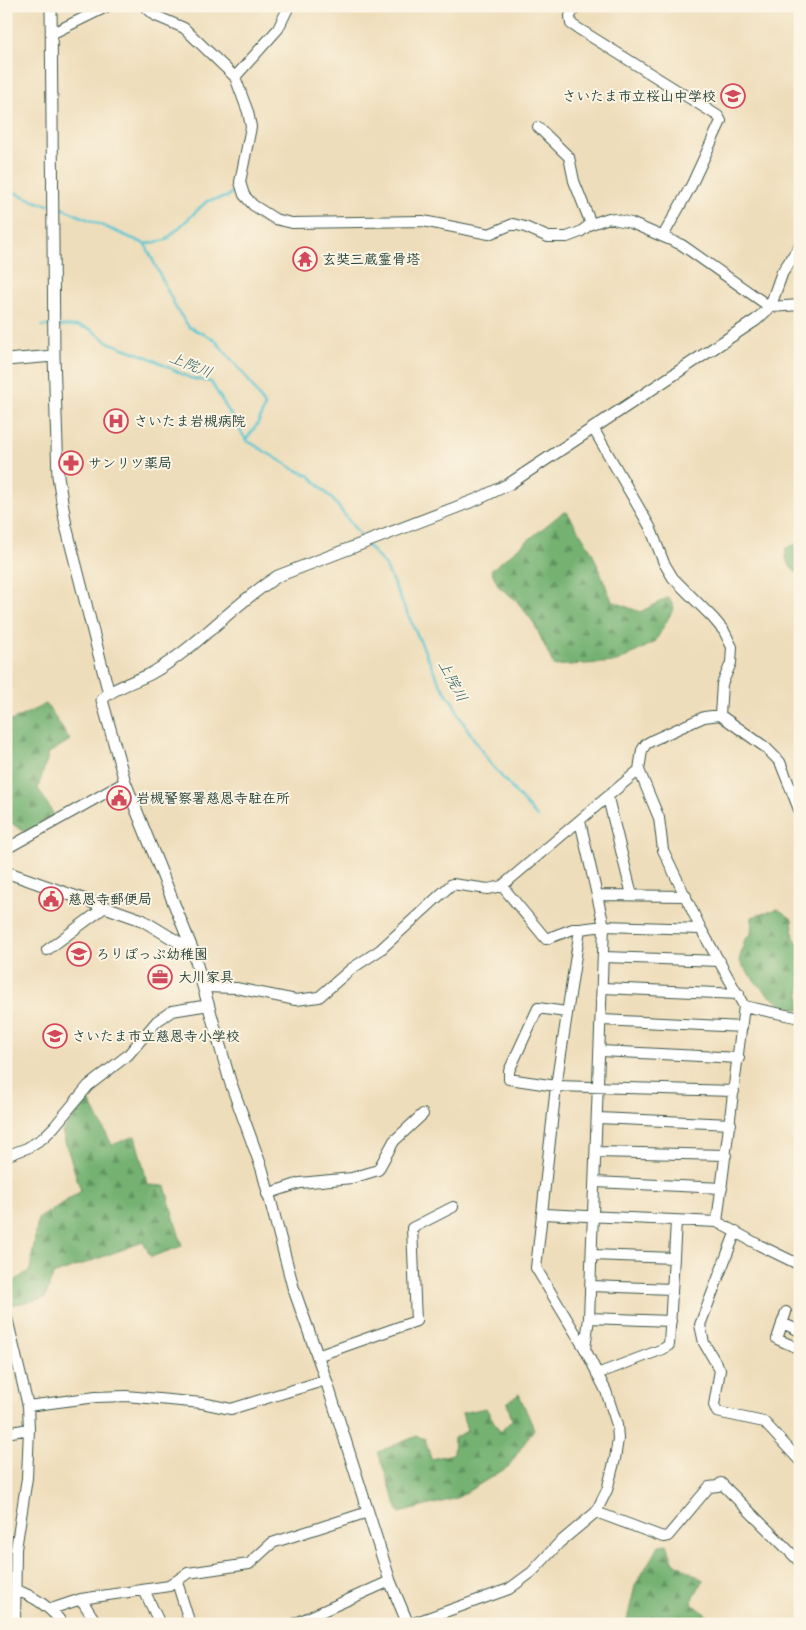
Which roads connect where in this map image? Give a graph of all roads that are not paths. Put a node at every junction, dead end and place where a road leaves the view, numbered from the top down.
1 (51, 6) edge
2 (108, 6) edge
3 (144, 6) edge
4 (289, 6) edge
5 (576, 6) edge
6 (52, 34) junction
7 (235, 77) junction
8 (538, 127) dead end
9 (591, 224) junction
10 (663, 236) junction
11 (800, 246) edge
12 (800, 305) edge
13 (770, 307) junction
14 (54, 356) junction
15 (6, 360) edge
16 (593, 428) junction
17 (109, 694) junction
18 (720, 715) junction
19 (639, 770) junction
20 (125, 782) junction
21 (608, 798) junction
22 (800, 812) edge
23 (580, 821) junction
24 (6, 849) edge
25 (6, 872) edge
26 (502, 886) junction
27 (597, 895) junction
28 (632, 895) junction
29 (686, 896) junction
30 (105, 907) junction
31 (604, 926) junction
32 (580, 929) junction
33 (701, 929) junction
34 (47, 950) dead end
35 (193, 951) junction
36 (604, 957) junction
37 (720, 961) junction
38 (204, 987) junction
39 (603, 988) junction
40 (739, 994) junction
41 (209, 1005) junction
42 (744, 1006) junction
43 (566, 1012) junction
44 (800, 1018) edge
45 (602, 1020) junction
46 (742, 1027) junction
47 (600, 1051) junction
48 (739, 1058) junction
49 (556, 1086) junction
50 (599, 1086) junction
51 (734, 1091) junction
52 (423, 1114) dead end
53 (598, 1118) junction
54 (730, 1124) junction
55 (596, 1152) junction
56 (6, 1156) edge
57 (726, 1156) junction
58 (595, 1182) junction
59 (722, 1188) junction
60 (268, 1194) junction
61 (453, 1207) dead end
62 (543, 1214) junction
63 (594, 1216) junction
64 (676, 1221) junction
65 (717, 1222) junction
66 (736, 1231) junction
67 (592, 1255) junction
68 (674, 1258) junction
69 (800, 1265) edge
70 (591, 1286) junction
71 (672, 1289) junction
72 (786, 1312) dead end
73 (6, 1314) edge
74 (589, 1318) junction
75 (671, 1321) junction
76 (782, 1323) junction
77 (800, 1331) edge
78 (585, 1349) junction
79 (800, 1349) edge
80 (317, 1356) junction
81 (597, 1374) junction
82 (326, 1380) junction
83 (28, 1406) junction
84 (29, 1429) junction
85 (6, 1433) edge
86 (800, 1461) edge
87 (368, 1512) junction
88 (596, 1512) junction
89 (800, 1562) edge
90 (390, 1581) junction
91 (177, 1582) junction
92 (16, 1590) junction
93 (144, 1590) junction
94 (81, 1599) junction
95 (51, 1609) junction
96 (16, 1624) edge
97 (63, 1624) edge
98 (97, 1624) edge
99 (160, 1624) edge
100 (190, 1624) edge
101 (294, 1624) edge
102 (409, 1624) edge

1 - 6 street
2 - 6 street
3 - 7 street
4 - 7 street
5 - 10 street
6 - 14 street
7 - 9 street
8 - 9 street
9 - 10 street
10 - 13 street
11 - 13 street
12 - 13 street
13 - 16 street
14 - 15 street
14 - 17 street
16 - 17 street
16 - 18 street
17 - 20 street
18 - 19 street
18 - 22 street
19 - 21 street
19 - 29 street
20 - 24 street
20 - 35 street
21 - 23 street
21 - 28 street
23 - 26 street
23 - 27 street
25 - 30 street
26 - 32 street
26 - 38 street
27 - 28 street
27 - 31 street
28 - 29 street
29 - 33 street
30 - 34 street
30 - 35 street
31 - 32 street
31 - 33 street
31 - 36 street
32 - 43 street
33 - 37 street
35 - 38 street
36 - 37 street
36 - 39 street
37 - 40 street
38 - 41 street
39 - 40 street
39 - 45 street
40 - 42 street
41 - 56 street
41 - 60 street
42 - 44 street
42 - 46 street
43 - 49 street
43 - 49 street
45 - 46 street
45 - 47 street
46 - 48 street
47 - 48 street
47 - 50 street
48 - 51 street
49 - 50 street
49 - 62 street
50 - 51 street
50 - 53 street
51 - 54 street
52 - 60 street
53 - 54 street
53 - 55 street
54 - 57 street
55 - 57 street
55 - 58 street
57 - 59 street
58 - 59 street
58 - 63 street
59 - 65 street
60 - 80 street
61 - 80 street
62 - 63 street
62 - 78 street
63 - 64 street
63 - 67 street
64 - 65 street
64 - 68 street
65 - 66 street
66 - 69 street
66 - 86 street
67 - 68 street
67 - 70 street
68 - 71 street
70 - 71 street
70 - 74 street
71 - 75 street
72 - 76 street
73 - 83 street
74 - 75 street
74 - 78 street
75 - 81 street
76 - 77 street
76 - 79 street
78 - 81 street
80 - 82 street
81 - 88 street
82 - 83 street
82 - 87 street
83 - 84 street
84 - 85 street
84 - 92 street
87 - 90 street
87 - 91 street
88 - 89 street
88 - 102 street
90 - 101 street
90 - 102 street
91 - 93 street
91 - 100 street
92 - 95 street
92 - 96 street
93 - 94 street
93 - 99 street
94 - 95 street
94 - 98 street
95 - 97 street

